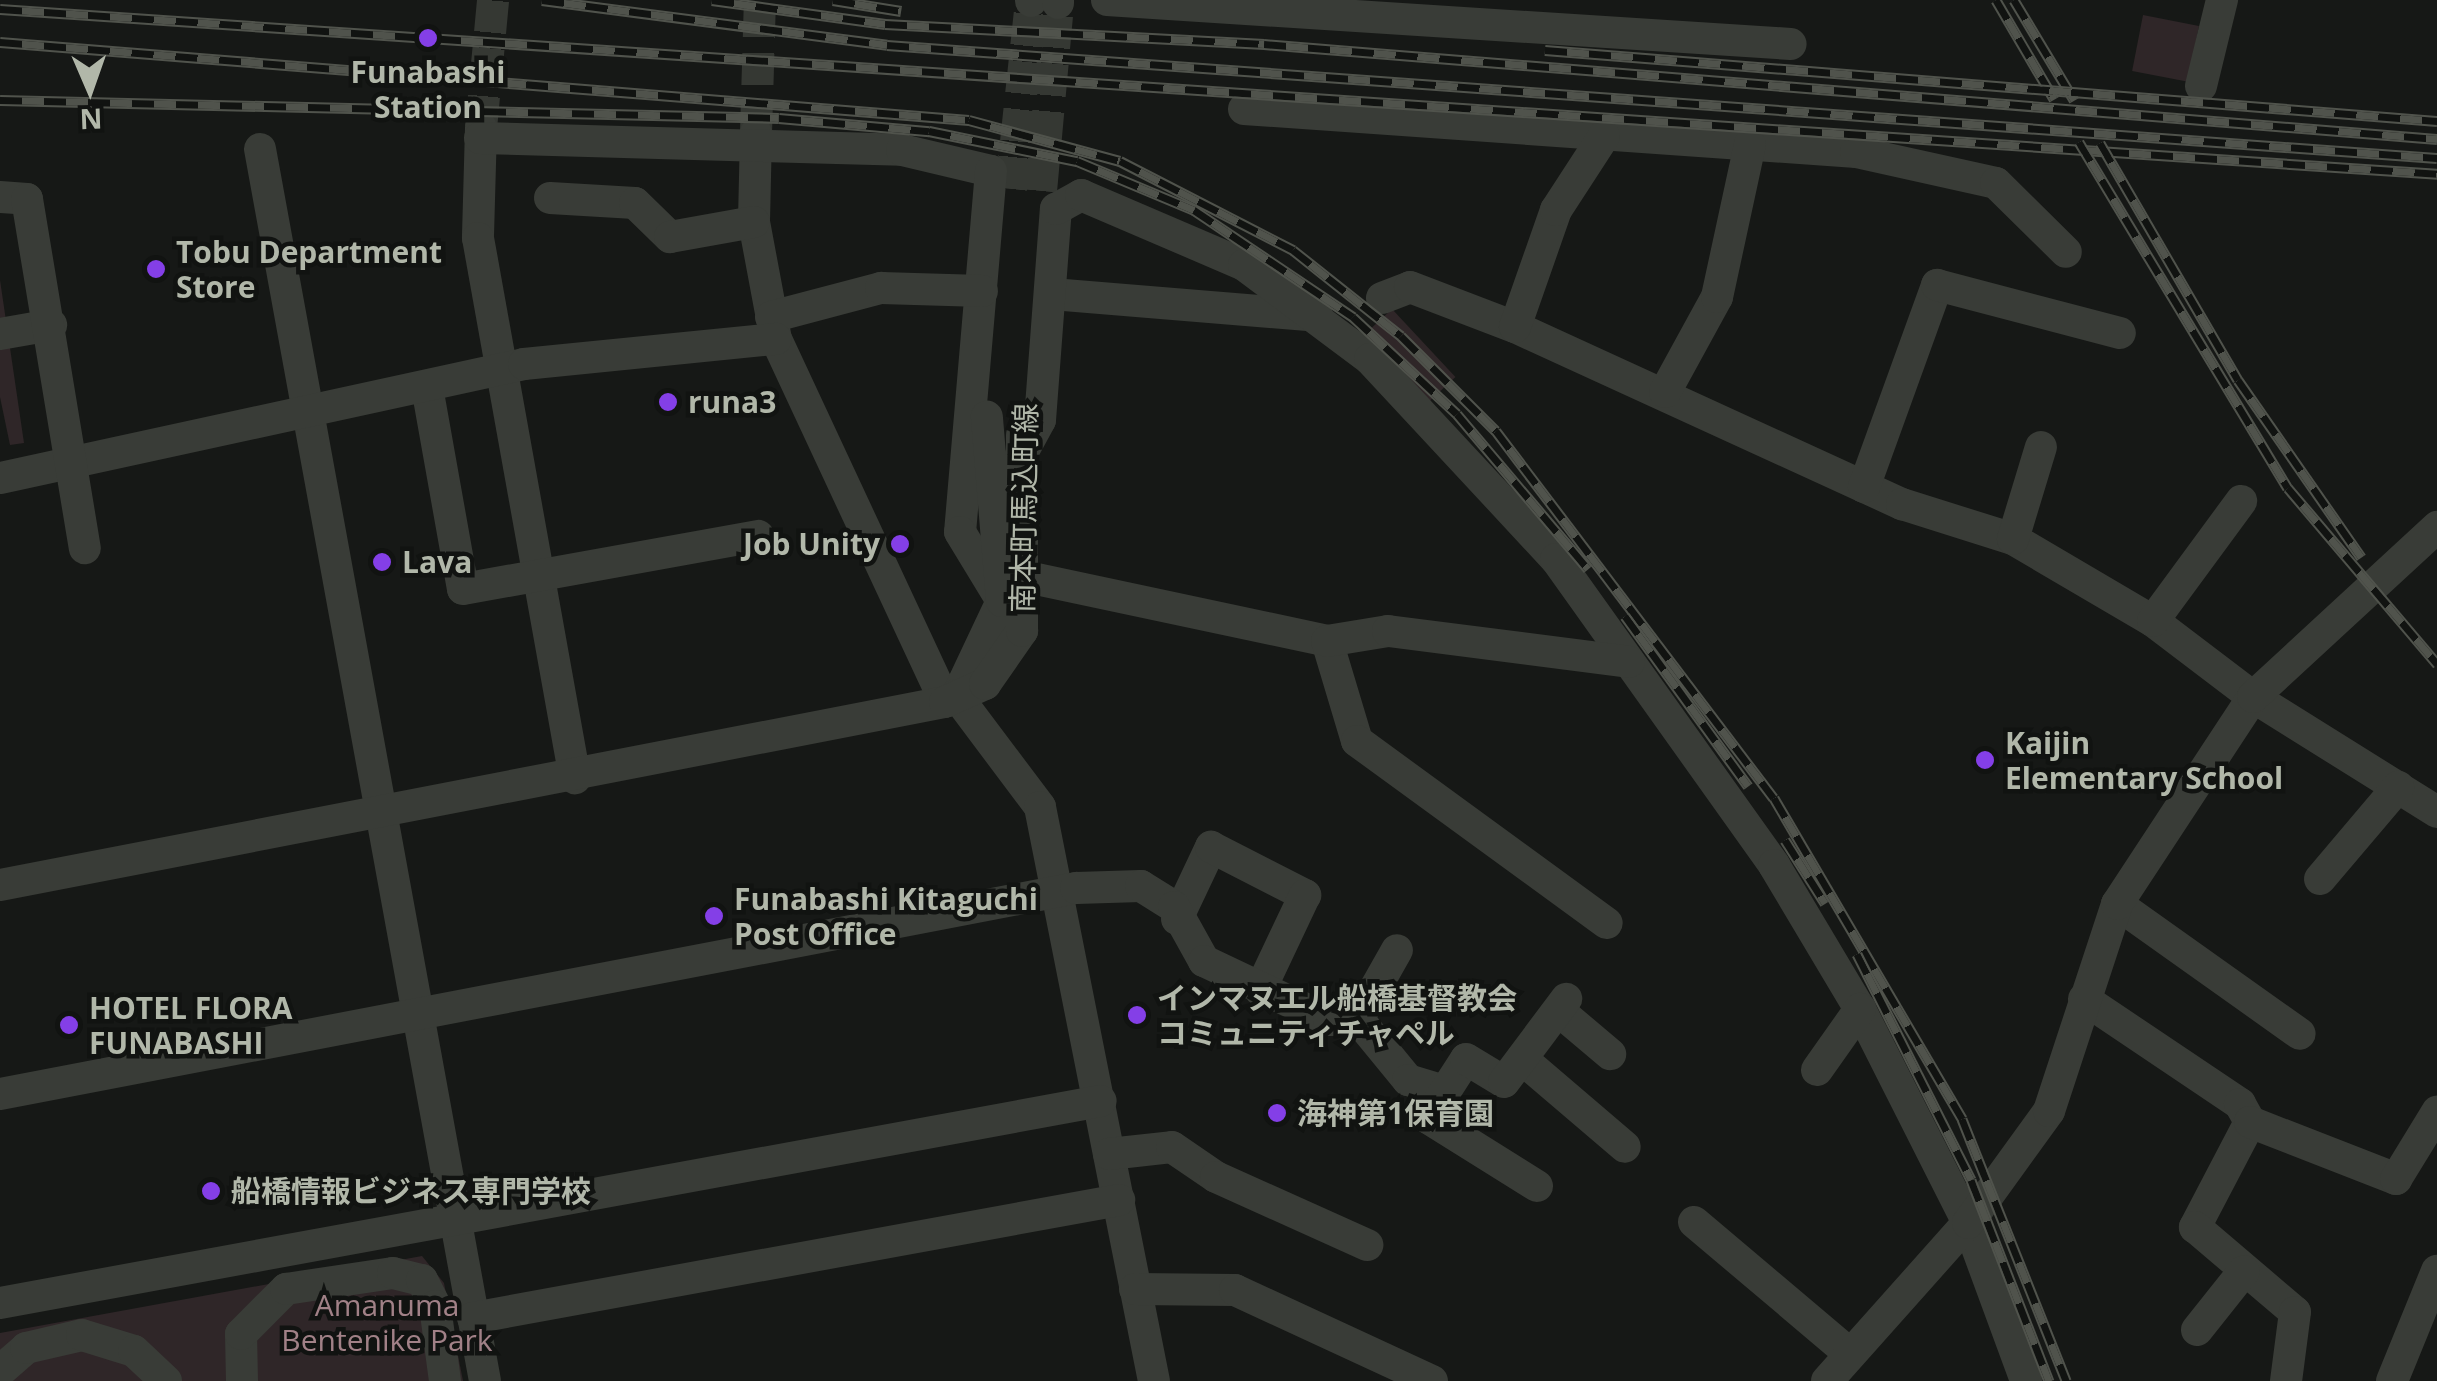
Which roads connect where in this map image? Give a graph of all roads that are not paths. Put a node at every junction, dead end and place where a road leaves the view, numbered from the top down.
1 (1107, 0) edge
2 (2222, 0) edge
3 (1791, 44) dead end
4 (2201, 86) dead end
5 (1244, 109) dead end
6 (1604, 136) junction
7 (756, 138) junction
8 (1750, 145) junction
9 (260, 149) dead end
10 (0, 197) edge
11 (550, 198) dead end
12 (754, 222) junction
13 (2066, 252) dead end
14 (982, 291) junction
15 (1052, 294) junction
16 (1382, 298) dead end
17 (1318, 316) junction
18 (51, 325) junction
19 (1514, 326) junction
20 (773, 328) junction
21 (2120, 332) dead end
22 (0, 334) edge
23 (505, 370) junction
24 (427, 387) junction
25 (1666, 392) junction
26 (308, 416) junction
27 (2041, 447) dead end
28 (1020, 457) junction
29 (74, 484) junction
30 (2, 485) edge
31 (1864, 487) junction
32 (2241, 501) dead end
33 (2437, 527) edge
34 (758, 536) dead end
35 (2013, 539) junction
36 (85, 548) dead end
37 (540, 576) junction
38 (1027, 578) junction
39 (1002, 601) junction
40 (2153, 621) junction
41 (1327, 640) junction
42 (1629, 662) junction
43 (2253, 697) junction
44 (951, 699) junction
45 (575, 778) junction
46 (2398, 787) junction
47 (2437, 812) edge
48 (382, 814) junction
49 (2320, 879) dead end
50 (0, 886) edge
51 (1061, 891) junction
52 (2117, 904) junction
53 (1177, 919) junction
54 (1607, 923) dead end
55 (1396, 950) dead end
56 (1260, 990) junction
57 (2084, 999) junction
58 (1860, 1009) junction
59 (424, 1014) junction
60 (1343, 1019) junction
61 (2300, 1034) dead end
62 (1610, 1054) dead end
63 (1522, 1059) junction
64 (1817, 1070) dead end
65 (1446, 1091) junction
66 (0, 1094) edge
67 (1101, 1100) junction
68 (2437, 1112) edge
69 (2250, 1122) junction
70 (1625, 1147) dead end
71 (1108, 1154) junction
72 (1537, 1186) dead end
73 (1119, 1200) junction
74 (457, 1220) junction
75 (1694, 1222) dead end
76 (1968, 1223) junction
77 (1368, 1245) dead end
78 (2244, 1271) junction
79 (2437, 1271) edge
80 (1135, 1288) junction
81 (0, 1303) edge
82 (474, 1318) junction
83 (2197, 1330) dead end
84 (1850, 1354) junction
85 (0, 1370) edge
86 (166, 1381) edge
87 (242, 1381) edge
88 (445, 1381) edge
89 (485, 1381) edge
90 (1154, 1381) edge
91 (1432, 1381) edge
92 (1826, 1381) edge
93 (2026, 1381) edge
94 (2286, 1381) edge
95 (2392, 1381) edge

1 - 3 street
2 - 4 street
5 - 6 street
6 - 8 street
6 - 19 street
7 - 12 street
7 - 14 street
7 - 23 street
8 - 13 street
8 - 25 street
9 - 26 street
10 - 18 street, bridge
11 - 12 street
12 - 20 street
14 - 20 street
14 - 39 street
15 - 17 street
15 - 17 street
15 - 28 street
16 - 19 street
17 - 42 street
18 - 22 street
18 - 29 street, bridge
19 - 25 street
20 - 23 street
20 - 44 street
21 - 31 street
23 - 24 street
23 - 37 street
24 - 26 street
24 - 37 street
25 - 31 street
26 - 30 street
26 - 48 street
27 - 35 street
28 - 38 street, 南本町馬込町線
28 - 39 street, 南本町馬込町線
29 - 30 street
29 - 36 street, bridge
31 - 35 street
32 - 40 street
33 - 43 street
34 - 37 street
35 - 40 street
37 - 45 street
38 - 41 street
38 - 44 street, 南本町馬込町線
39 - 44 street, 南本町馬込町線
40 - 43 street
41 - 42 street
41 - 54 street
42 - 58 street
43 - 46 street
43 - 52 street
44 - 45 street
44 - 51 street
45 - 48 street
46 - 47 street
46 - 49 street
48 - 50 street
48 - 59 street
51 - 53 street
51 - 59 street
51 - 67 street
52 - 57 street
52 - 61 street
53 - 56 street
53 - 56 street
55 - 60 street
56 - 60 street
57 - 69 street
57 - 76 street
58 - 64 street
58 - 76 street
59 - 66 street
59 - 74 street
60 - 65 street
62 - 63 street
63 - 65 street
63 - 70 street
65 - 72 street
67 - 71 street
67 - 74 street
68 - 69 street
69 - 78 street
71 - 73 street
71 - 77 street
73 - 80 street
73 - 82 street
74 - 81 street
74 - 82 street
75 - 84 street
76 - 84 street
76 - 93 street
78 - 83 street
78 - 94 street
79 - 95 street
80 - 90 street
80 - 91 street
82 - 89 street
84 - 92 street
85 - 86 street
87 - 88 street

